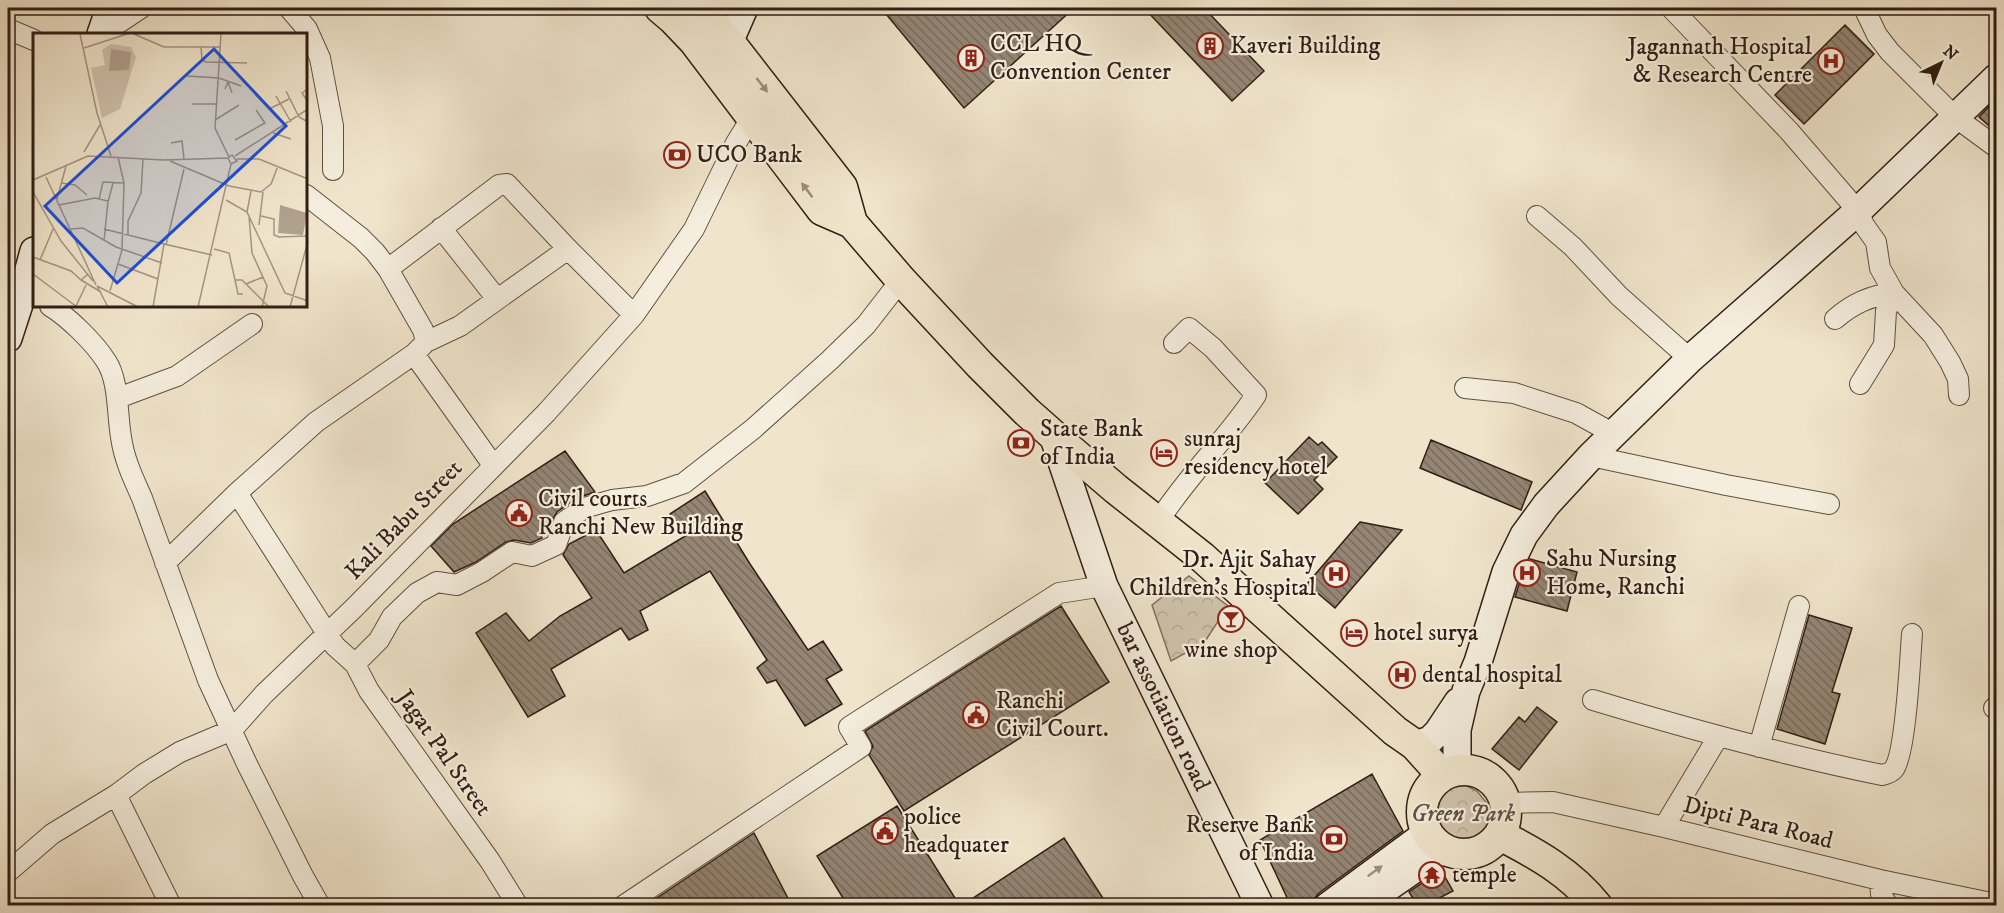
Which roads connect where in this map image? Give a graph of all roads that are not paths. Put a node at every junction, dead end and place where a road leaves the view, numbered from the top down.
1 (110, 8) edge
2 (141, 8) edge
3 (289, 8) edge
4 (660, 8) edge
5 (698, 8) edge
6 (744, 8) edge
7 (1671, 8) edge
8 (1864, 8) edge
9 (8, 29) edge
10 (303, 32) edge
11 (102, 33) edge
12 (104, 33) edge
13 (33, 40) edge
14 (308, 40) edge
15 (730, 43) junction
16 (716, 72) junction
17 (1996, 78) edge
18 (752, 117) junction
19 (1955, 117) junction
20 (1996, 147) edge
21 (333, 170) dead end
22 (308, 197) edge
23 (1858, 211) junction
24 (1537, 216) dead end
25 (852, 223) junction
26 (441, 228) junction
27 (568, 249) junction
28 (33, 259) edge
29 (388, 269) junction
30 (901, 280) junction
31 (1894, 293) junction
32 (28, 298) edge
33 (497, 299) junction
34 (52, 308) edge
35 (634, 315) junction
36 (1835, 319) dead end
37 (252, 324) dead end
38 (8, 338) edge
39 (1174, 343) dead end
40 (420, 348) junction
41 (1690, 359) junction
42 (1860, 384) dead end
43 (1465, 388) dead end
44 (1959, 395) dead end
45 (118, 398) junction
46 (1614, 434) junction
47 (1053, 435) junction
48 (1591, 456) junction
49 (493, 465) junction
50 (237, 493) junction
51 (1829, 504) dead end
52 (1158, 522) junction
53 (165, 563) junction
54 (1104, 586) junction
55 (1799, 606) dead end
56 (328, 633) junction
57 (1912, 634) dead end
58 (355, 664) junction
59 (1466, 691) junction
60 (1593, 700) dead end
61 (232, 730) junction
62 (1718, 737) junction
63 (1415, 745) junction
64 (1759, 747) junction
65 (1449, 772) junction
66 (116, 795) junction
67 (1506, 803) junction
68 (1664, 827) junction
69 (1500, 835) junction
70 (1435, 841) junction
71 (8, 872) edge
72 (1880, 880) junction
73 (1996, 904) edge
74 (171, 906) edge
75 (320, 906) edge
76 (518, 906) edge
77 (623, 906) edge
78 (1260, 906) edge
79 (1328, 906) edge
80 (1361, 906) edge
81 (1597, 906) edge
82 (1888, 906) edge

1 - 11 main road
2 - 12 street
3 - 10 street
4 - 16 main road
5 - 15 main road
6 - 15 main road
7 - 23 street
8 - 19 street
9 - 13 street
14 - 21 street
15 - 16 main road
15 -> 25 main road
16 - 18 main road
17 - 19 main road
25 -> 18 main road
18 - 35 street, Kali Babu Street
19 - 20 street
19 - 23 main road
22 - 29 street
23 - 31 street
23 - 41 main road
24 - 41 street
25 - 30 main road
26 - 27 street
26 - 29 street
26 - 33 street
27 - 33 street
27 - 35 street
28 - 32 main road
29 - 40 street
30 - 47 main road
30 - 58 street
31 - 36 street
31 - 42 street
31 - 44 street
32 - 38 main road
33 - 40 street
34 - 45 street
35 - 49 street, Kali Babu Street
37 - 45 street
39 - 52 street
40 - 49 street
40 - 50 street
41 - 46 main road
43 - 46 street
45 - 53 street
46 - 48 main road
47 - 52 main road
47 - 54 main road, bar assotiation road
48 - 51 street
48 - 59 main road
49 - 56 street, Kali Babu Street
50 - 53 street
50 - 56 street, Jagat Pal Street
52 - 63 main road
53 - 61 street
54 - 77 street
54 - 78 main road, bar assotiation road
55 - 64 street
56 - 58 street, Jagat Pal Street
56 - 61 street, Kali Babu Street
57 - 64 street
58 - 76 street, Jagat Pal Street
59 - 63 main road
59 - 65 main road
60 - 62 street
61 - 66 street, Kali Babu Street
61 - 75 street
62 - 64 street
62 - 68 street
63 - 65 main road
65 - 67 main road
65 - 70 main road
66 - 71 street, Kali Babu Street
66 - 74 street
67 - 68 street, Dipti Para Road
67 - 69 main road
68 - 72 street, Dipti Para Road
69 - 70 main road
69 - 81 main road
79 -> 70 main road
70 - 80 main road
72 - 73 street, Dipti Para Road
72 - 82 street

